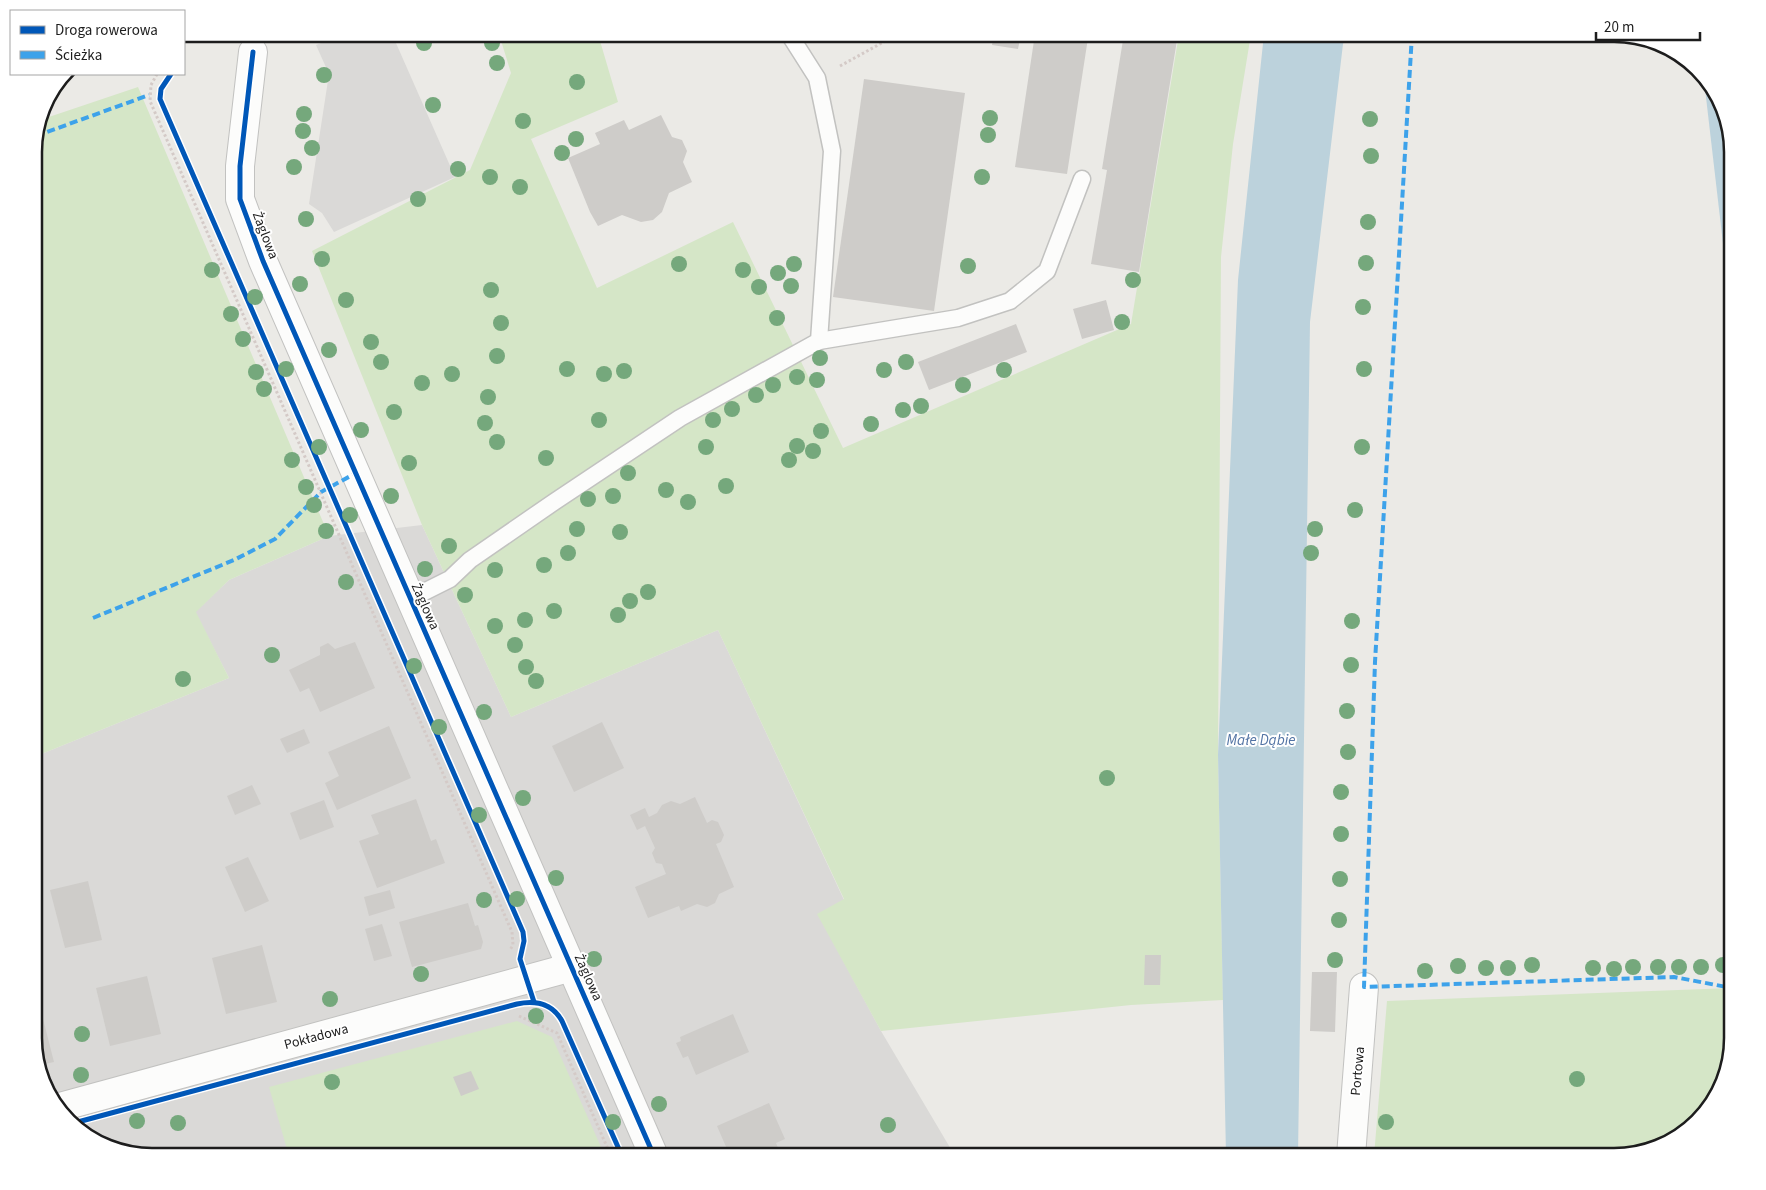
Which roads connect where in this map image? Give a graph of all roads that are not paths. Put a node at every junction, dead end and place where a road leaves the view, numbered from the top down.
1 (794, 43) edge
2 (253, 52) dead end
3 (1082, 179) dead end
4 (818, 340) junction
5 (410, 599) junction
6 (572, 967) junction
7 (1364, 986) dead end
8 (66, 1105) edge
9 (651, 1148) edge
10 (1351, 1148) edge

1 - 4 lane
2 - 5 street, Żaglowa
3 - 4 lane
4 - 5 lane
5 - 6 street, Żaglowa
6 - 8 street, Pokładowa
6 - 9 street, Żaglowa
7 - 10 street, Portowa

